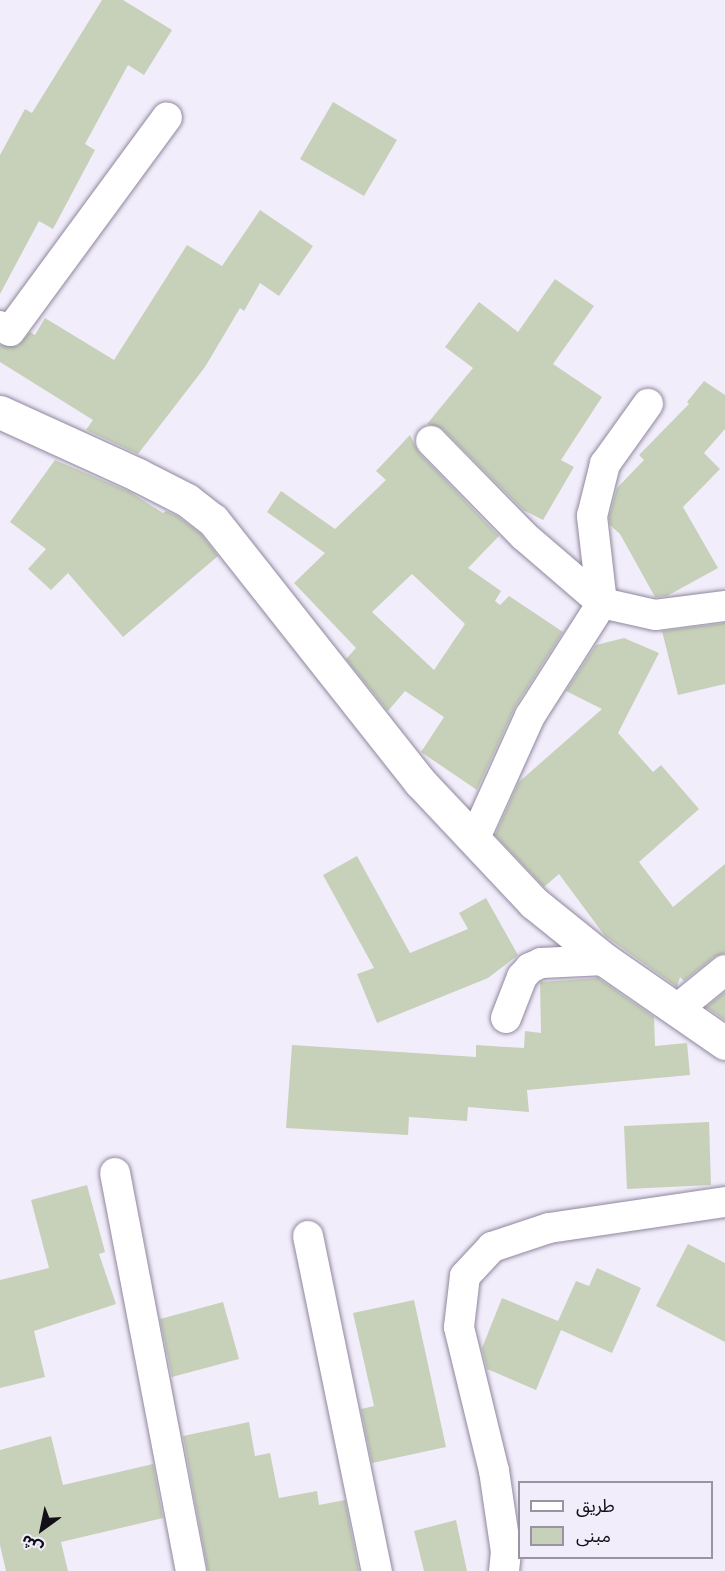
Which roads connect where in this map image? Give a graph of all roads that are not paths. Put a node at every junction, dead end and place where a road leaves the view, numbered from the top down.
1 (168, 117) dead end
2 (0, 326) edge
3 (648, 404) dead end
4 (0, 412) edge
5 (431, 441) dead end
6 (602, 603) junction
7 (725, 606) edge
8 (474, 840) junction
9 (605, 960) junction
10 (725, 970) edge
11 (676, 1010) junction
12 (506, 1018) dead end
13 (725, 1043) edge
14 (115, 1173) dead end
15 (725, 1202) edge
16 (308, 1236) dead end
17 (191, 1571) edge
18 (377, 1571) edge
19 (504, 1571) edge

1 - 2 street
3 - 6 street
4 - 8 street
5 - 6 street
6 - 7 street
6 - 8 street
8 - 9 street
9 - 11 street
9 - 12 street
10 - 11 street
11 - 13 street
14 - 17 street
15 - 19 street
16 - 18 street

